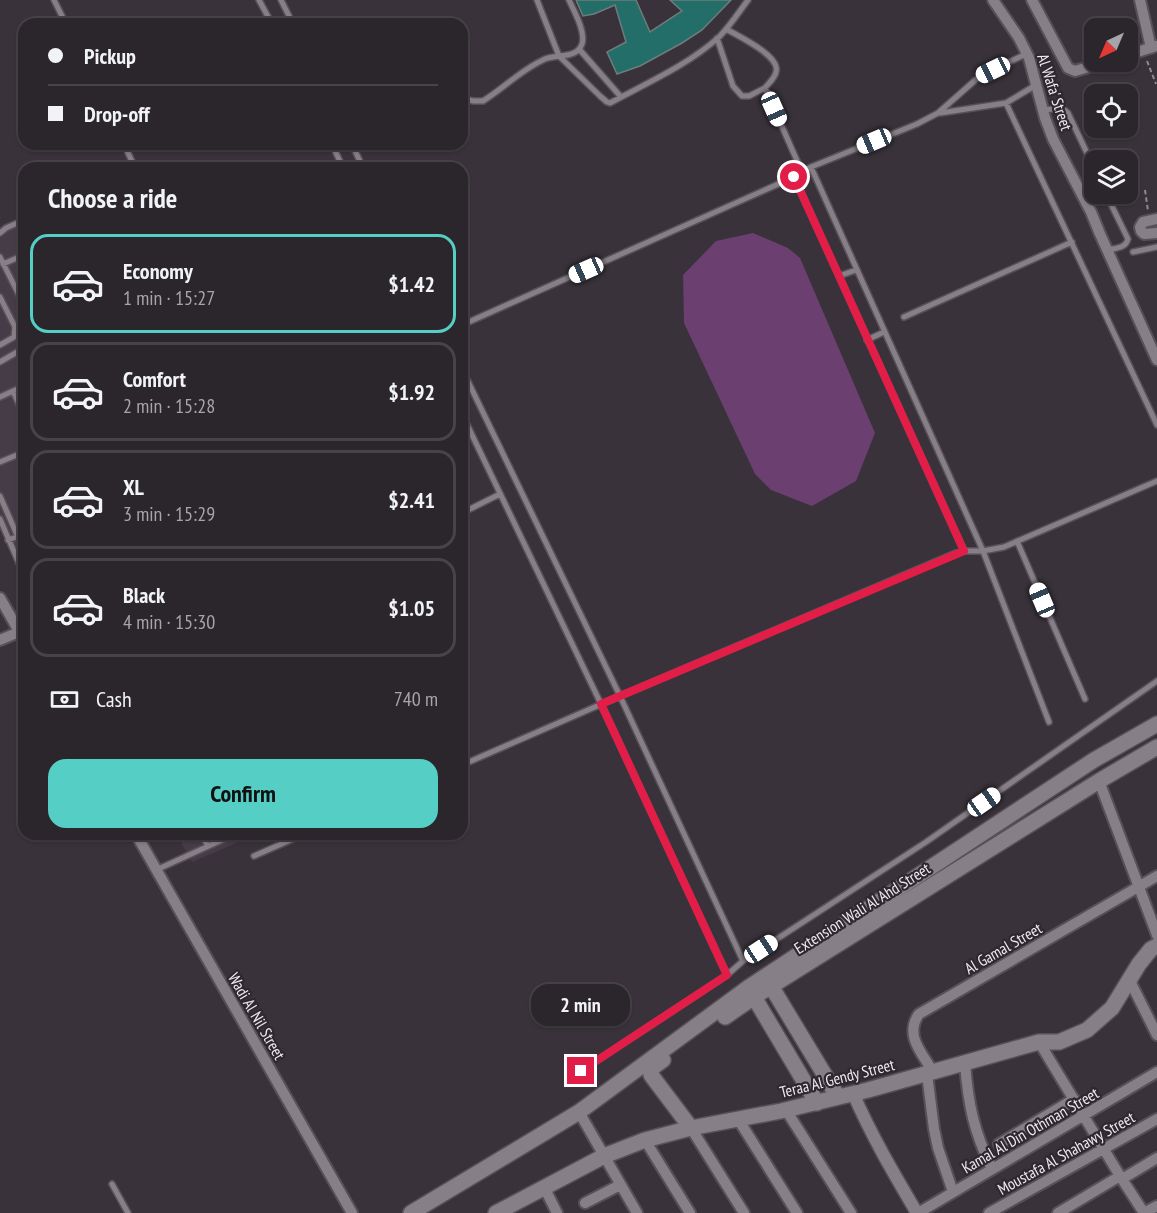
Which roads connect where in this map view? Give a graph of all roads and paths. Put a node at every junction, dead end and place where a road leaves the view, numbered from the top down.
1 (54, 0) edge
2 (260, 0) edge
3 (281, 0) edge
4 (537, 0) edge
5 (568, 0) edge
6 (748, 0) edge
7 (993, 0) edge
8 (1032, 0) edge
9 (1140, 0) edge
10 (63, 18) edge
11 (269, 18) edge
12 (290, 18) edge
13 (726, 29) junction
14 (717, 38) junction
15 (1150, 48) edge
16 (579, 49) junction
17 (1027, 54) junction
18 (559, 56) junction
19 (1084, 69) edge
20 (1156, 84) edge
21 (1036, 85) junction
22 (765, 88) junction
23 (621, 97) junction
24 (468, 100) edge
25 (1006, 103) junction
26 (1043, 110) junction
27 (938, 113) junction
28 (1086, 150) edge
29 (811, 167) junction
30 (802, 172) junction
31 (794, 177) junction
32 (1145, 190) dead end
33 (1111, 204) edge
34 (1153, 219) edge
35 (18, 223) edge
36 (0, 233) edge
37 (1157, 233) edge
38 (1072, 242) junction
39 (1157, 247) edge
40 (1108, 250) junction
41 (1133, 252) dead end
42 (0, 257) edge
43 (18, 258) edge
44 (3, 264) junction
45 (856, 270) junction
46 (839, 276) junction
47 (18, 293) edge
48 (0, 297) edge
49 (904, 317) dead end
50 (468, 322) edge
51 (884, 332) junction
52 (867, 340) junction
53 (0, 345) edge
54 (18, 352) edge
55 (1157, 360) edge
56 (0, 362) edge
57 (468, 381) edge
58 (18, 389) edge
59 (13, 391) junction
60 (0, 397) edge
61 (18, 402) edge
62 (1157, 425) edge
63 (468, 427) edge
64 (18, 454) edge
65 (0, 462) edge
66 (1157, 481) edge
67 (500, 494) junction
68 (0, 496) edge
69 (468, 510) edge
70 (0, 519) edge
71 (17, 536) joint
72 (8, 540) junction
73 (1017, 541) junction
74 (983, 550) junction
75 (964, 551) junction
76 (18, 562) edge
77 (0, 598) edge
78 (18, 629) edge
79 (18, 637) edge
80 (0, 640) edge
81 (1157, 681) edge
82 (620, 696) junction
83 (1084, 699) dead end
84 (601, 704) junction
85 (1049, 722) dead end
86 (1157, 724) edge
87 (1157, 747) edge
88 (468, 762) edge
89 (1099, 781) junction
90 (139, 840) edge
91 (204, 840) edge
92 (222, 840) edge
93 (290, 840) edge
94 (208, 846) junction
95 (254, 856) dead end
96 (156, 870) junction
97 (1157, 876) edge
98 (1139, 886) junction
99 (1157, 935) edge
100 (1157, 946) edge
101 (743, 961) junction
102 (727, 975) junction
103 (1130, 981) junction
104 (771, 986) junction
105 (751, 992) junction
106 (1157, 1035) edge
107 (1039, 1042) junction
108 (965, 1063) junction
109 (647, 1068) junction
110 (581, 1071) dead end
111 (1157, 1072) edge
112 (930, 1073) junction
113 (846, 1095) junction
114 (1074, 1099) junction
115 (817, 1103) junction
116 (786, 1110) junction
117 (579, 1112) junction
118 (1084, 1115) junction
119 (738, 1119) junction
120 (1157, 1119) edge
121 (691, 1128) junction
122 (645, 1140) junction
123 (999, 1144) dead end
124 (1104, 1149) junction
125 (604, 1156) junction
126 (1157, 1158) edge
127 (992, 1169) junction
128 (1121, 1177) junction
129 (112, 1184) dead end
130 (620, 1185) junction
131 (544, 1187) junction
132 (953, 1192) junction
133 (585, 1203) dead end
134 (1157, 1206) edge
135 (1141, 1212) edge
136 (128, 1213) edge
137 (352, 1213) edge
138 (411, 1213) edge
139 (496, 1213) edge
140 (557, 1213) edge
141 (637, 1213) edge
142 (690, 1213) edge
143 (744, 1213) edge
144 (797, 1213) edge
145 (851, 1213) edge
146 (917, 1213) edge
147 (989, 1213) edge
148 (1058, 1213) edge

1 - 10 lane
2 - 11 lane
3 - 12 lane
4 - 18 lane
5 - 16 lane
6 - 13 lane
7 - 17 street, Al Wafa' Street
8 - 19 street
9 - 15 street
13 - 14 lane
13 - 22 lane
14 - 22 lane
14 - 23 lane
15 - 20 path
16 - 18 lane
16 - 23 lane
17 - 21 street, Al Wafa' Street
17 - 27 lane
18 - 23 lane
18 - 24 lane
21 - 25 lane
21 - 26 street, Al Wafa' Street
22 - 30 lane
25 - 27 lane
25 - 38 lane
26 - 28 lane
26 - 40 street, Al Wafa' Street
27 - 29 lane
29 - 30 lane
29 - 45 lane
30 - 31 lane
31 - 46 lane
31 - 50 lane
32 - 34 path
33 - 40 lane
34 - 37 street
35 - 36 lane
38 - 49 lane
38 - 62 lane
39 - 41 lane
40 - 55 street, Al Wafa' Street
42 - 44 lane
43 - 44 lane
44 - 47 lane
45 - 46 lane
45 - 51 lane
46 - 52 lane
48 - 53 lane
51 - 52 lane
51 - 74 lane
52 - 75 lane
54 - 56 lane
57 - 82 lane
58 - 59 lane
59 - 60 lane
59 - 61 lane
63 - 67 lane
64 - 65 lane
66 - 73 lane
67 - 69 lane
67 - 84 lane
68 - 71 lane
70 - 72 lane
71 - 72 lane
72 - 76 lane
73 - 74 lane
73 - 83 lane
74 - 75 lane
74 - 85 lane
75 - 82 lane
77 - 78 street
79 - 80 street
81 - 101 lane
82 - 84 lane
82 - 101 lane
84 - 88 lane
84 - 102 lane
86 - 105 main road, Extension Wali Al Ahd Street
87 - 89 main road, Extension Wali Al Ahd Street
89 - 98 street
89 - 104 main road, Extension Wali Al Ahd Street
90 - 96 street, Wadi Al Nil Street
91 - 94 lane
92 - 94 lane
93 - 95 lane
94 - 96 lane
96 - 137 street, Wadi Al Nil Street
97 - 98 street, Al Gamal Street
98 - 99 street
98 - 112 street, Al Gamal Street
100 - 103 main road, Teraa Al Gendy Street
101 - 102 lane
102 - 110 lane
103 - 106 street
103 - 107 main road, Teraa Al Gendy Street
104 - 105 main road, Extension Wali Al Ahd Street
104 - 113 main road
105 - 109 main road
105 - 115 main road
107 - 108 main road, Teraa Al Gendy Street
107 - 114 street
108 - 112 main road, Teraa Al Gendy Street
108 - 127 street
109 - 117 main road
109 - 121 main road
111 - 118 street, Kamal Al Din Othman Street
112 - 113 main road, Teraa Al Gendy Street
112 - 132 street
113 - 115 main road, Teraa Al Gendy Street
113 - 146 street
114 - 118 street
114 - 123 street
115 - 116 main road, Teraa Al Gendy Street
116 - 119 main road, Teraa Al Gendy Street
116 - 145 street
117 - 125 street
117 - 138 main road
118 - 124 street
118 - 127 street, Kamal Al Din Othman Street
119 - 121 main road, Teraa Al Gendy Street
119 - 144 street
120 - 124 street, Moustafa Al Shahawy Street
121 - 122 main road, Teraa Al Gendy Street
121 - 143 street
122 - 125 main road, Teraa Al Gendy Street
122 - 142 street
124 - 128 street
124 - 147 street, Moustafa Al Shahawy Street
125 - 130 street
125 - 131 main road, Teraa Al Gendy Street
126 - 128 street
127 - 132 street, Kamal Al Din Othman Street
128 - 135 street
128 - 148 street
129 - 136 lane
130 - 133 street
130 - 141 street
131 - 139 main road, Teraa Al Gendy Street
131 - 140 street
132 - 146 street, Kamal Al Din Othman Street
134 - 135 street

